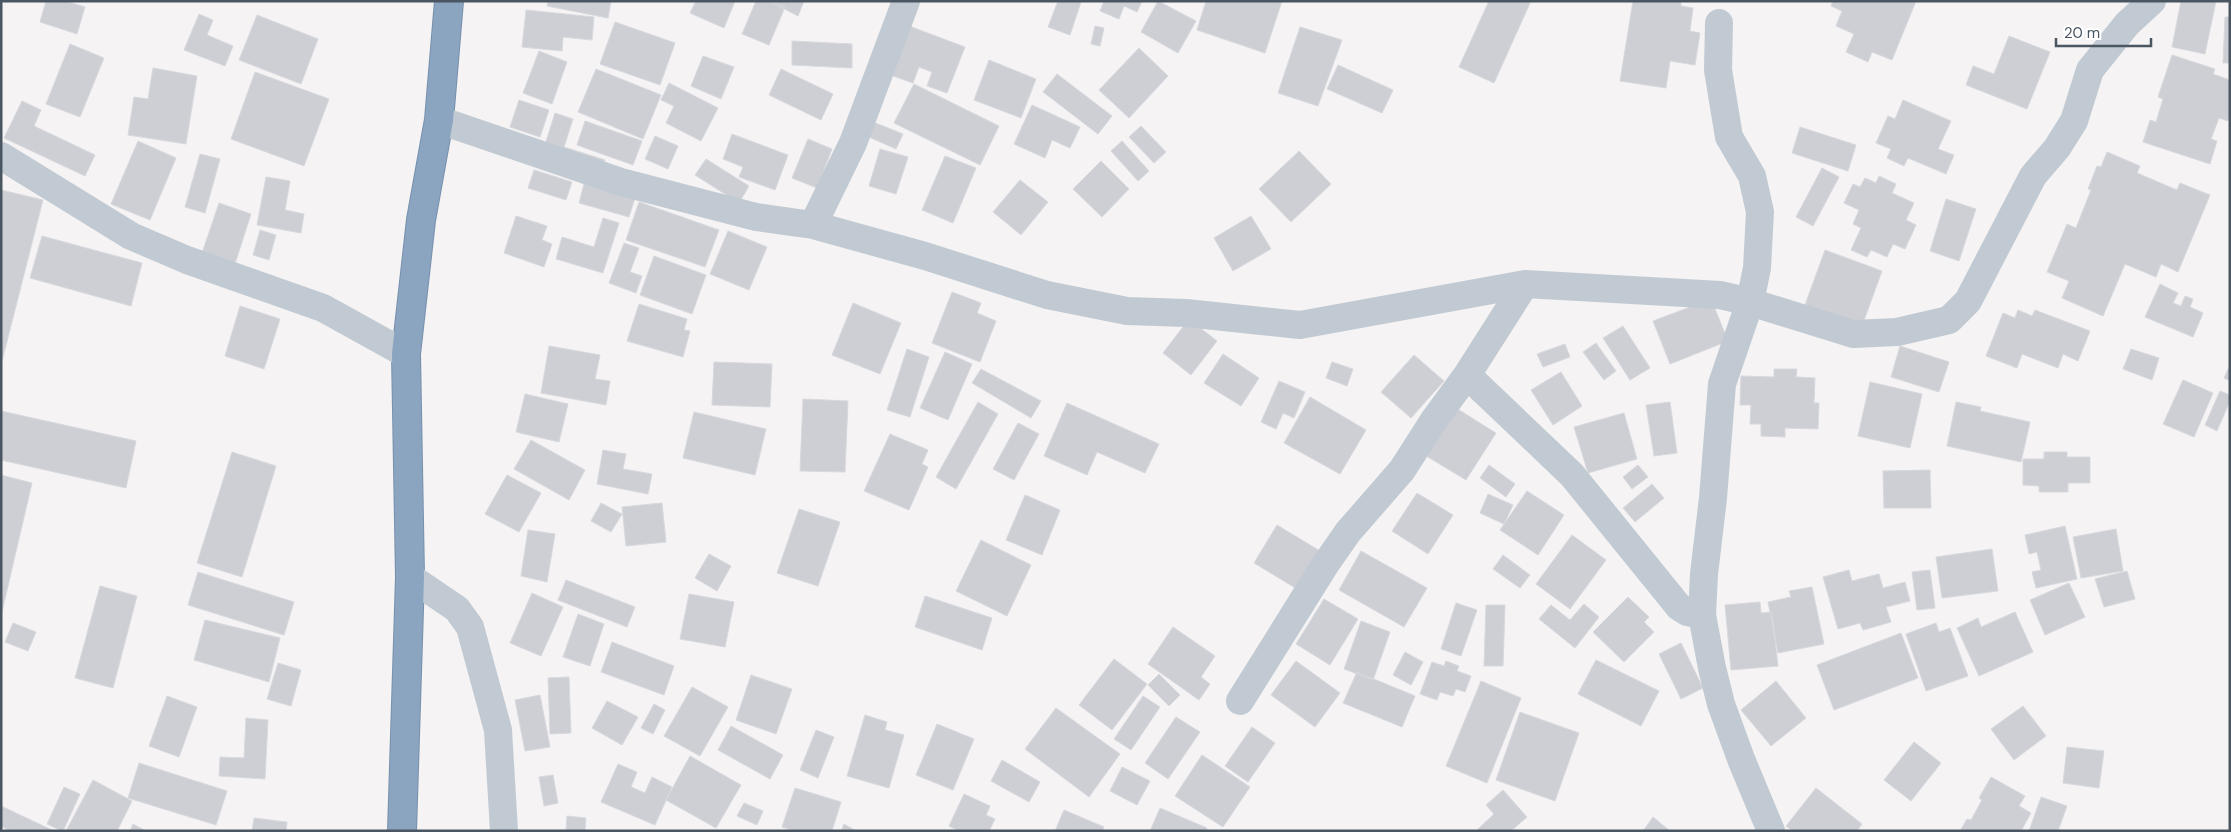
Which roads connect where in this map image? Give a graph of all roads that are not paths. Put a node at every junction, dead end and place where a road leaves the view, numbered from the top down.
1 (449, 1) edge
2 (906, 1) edge
3 (2152, 1) edge
4 (1719, 23) dead end
5 (439, 120) junction
6 (1, 156) edge
7 (813, 225) junction
8 (1525, 284) junction
9 (1750, 302) junction
10 (406, 354) junction
11 (1467, 375) junction
12 (410, 577) junction
13 (1702, 615) junction
14 (1240, 701) dead end
15 (402, 831) edge
16 (504, 831) edge
17 (1771, 831) edge

1 - 5 highway
2 - 7 street
3 - 9 street
4 - 9 street
5 - 7 street
5 - 10 highway
6 - 10 street
7 - 8 street
8 - 9 street
8 - 11 street
9 - 13 street
10 - 12 highway
11 - 13 street
11 - 14 street
12 - 15 highway
12 - 16 street
13 - 17 street

